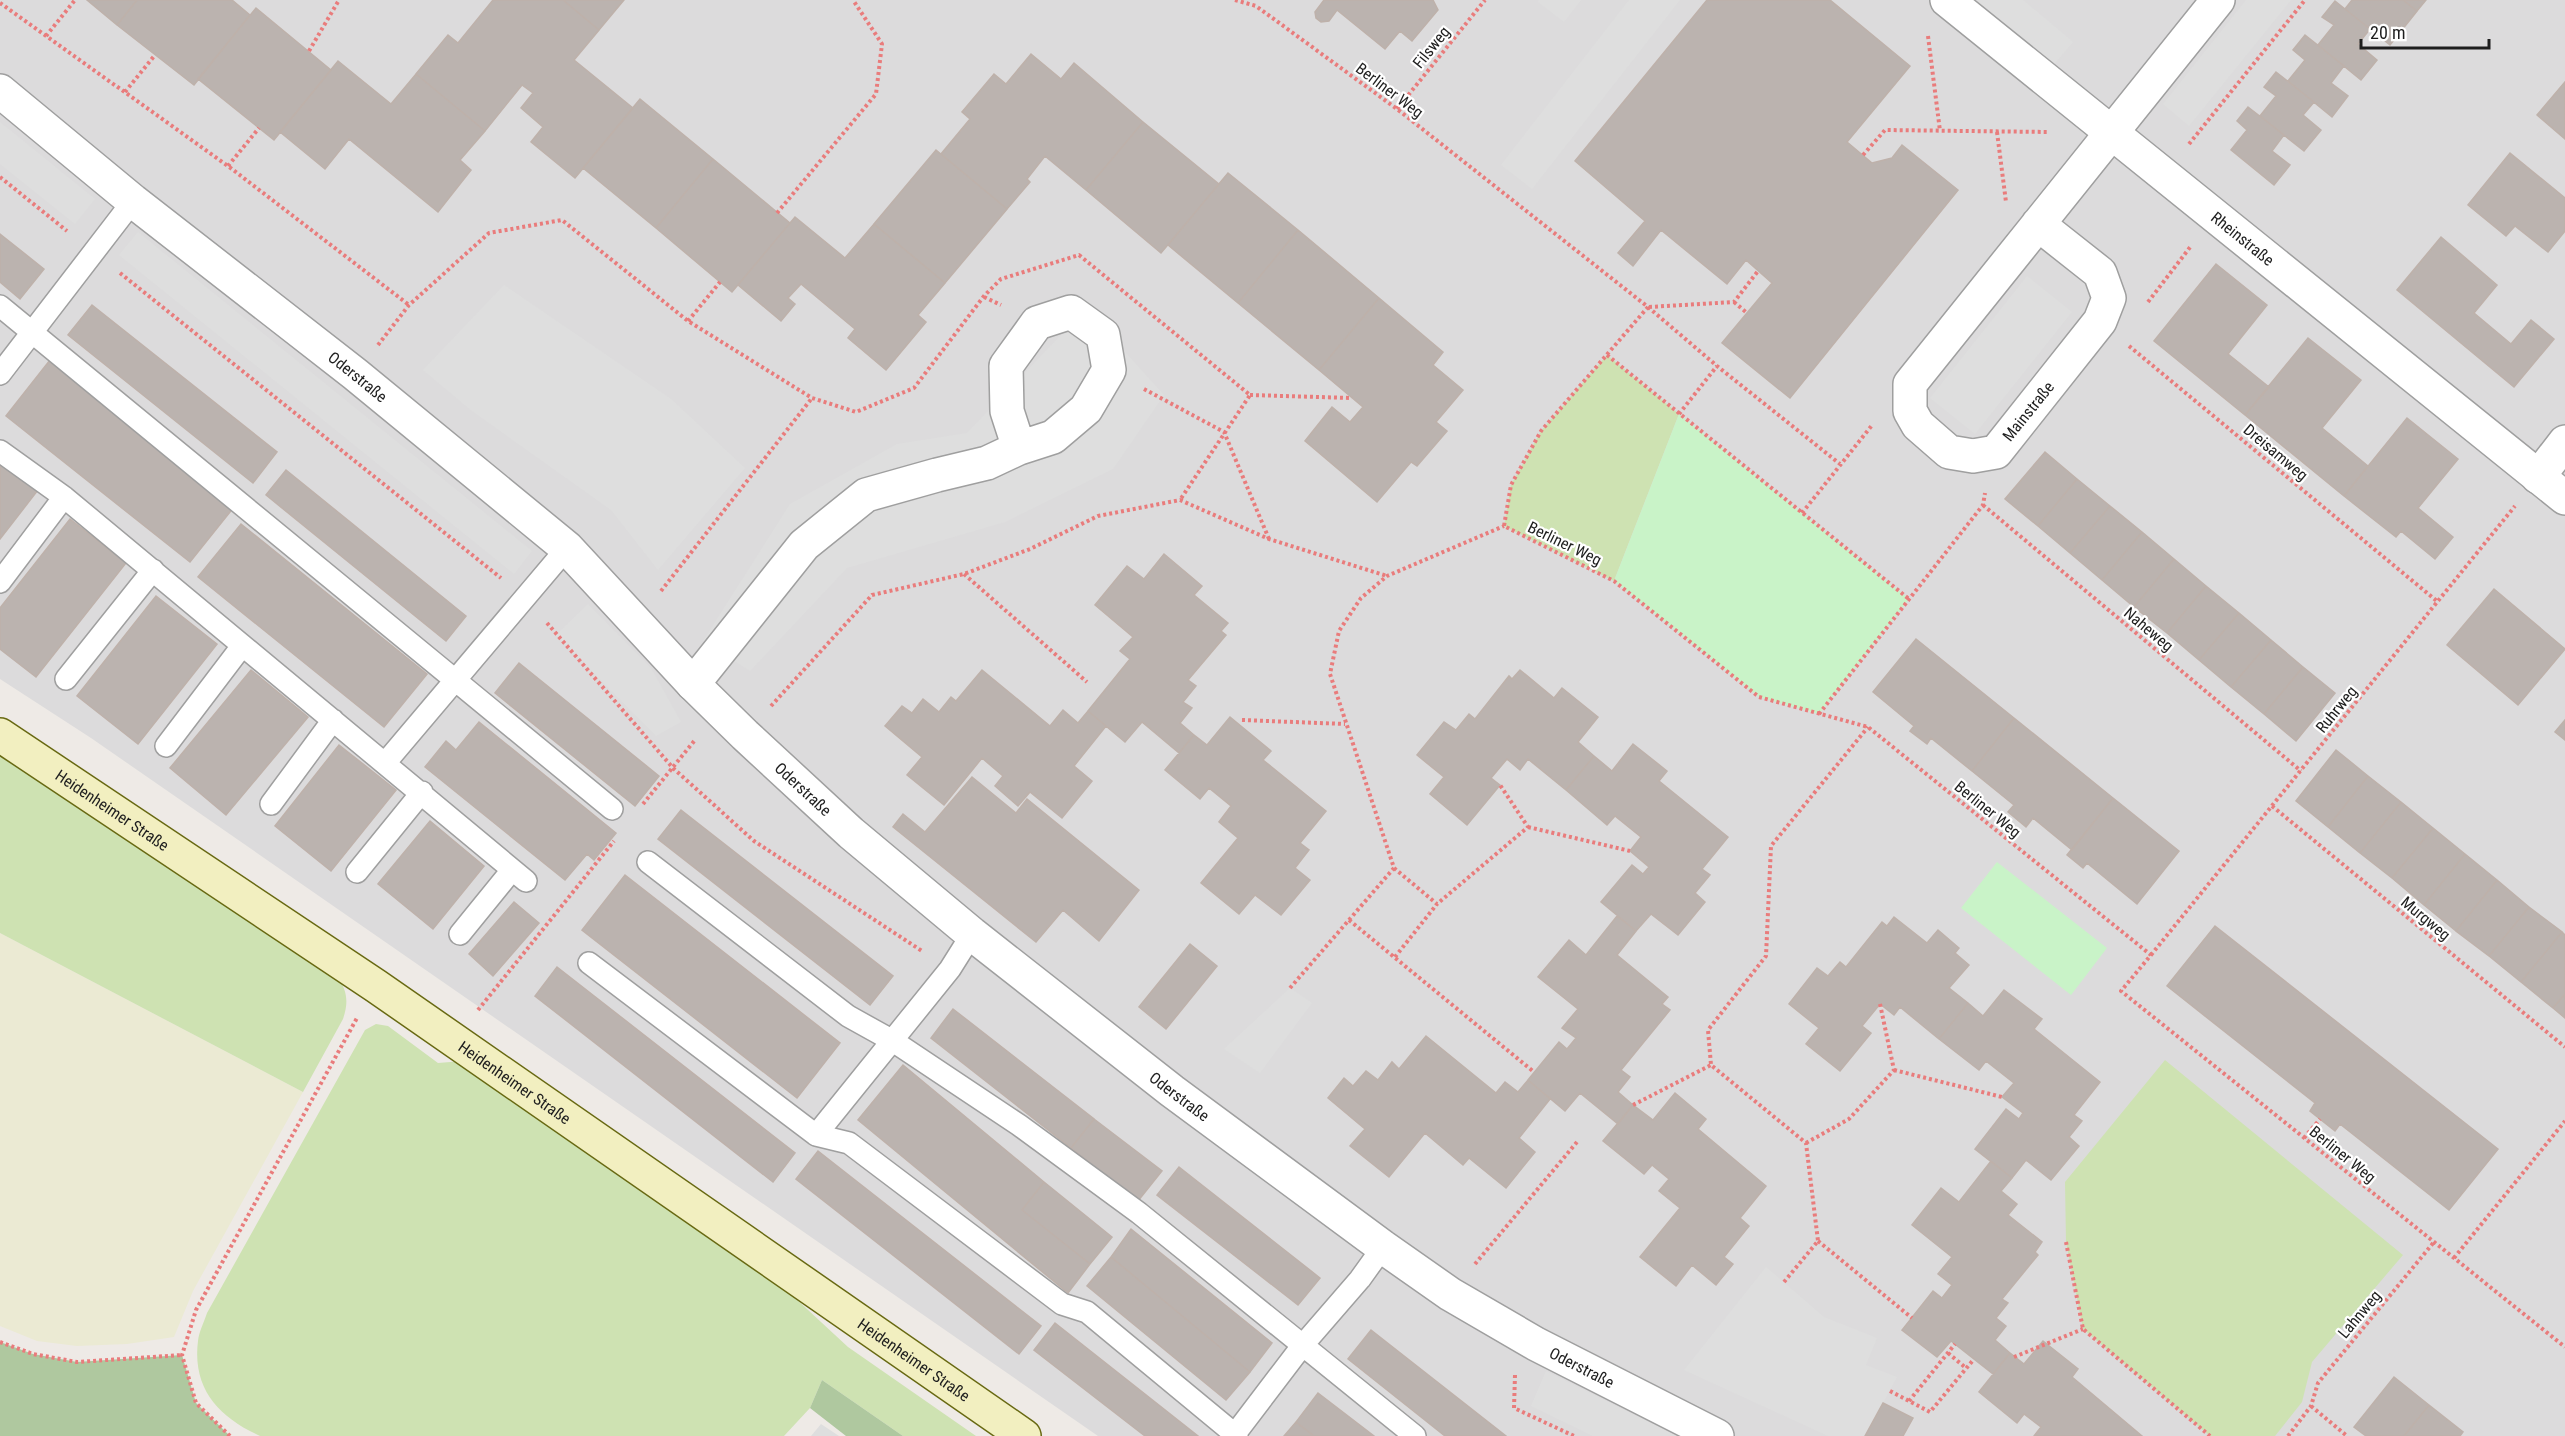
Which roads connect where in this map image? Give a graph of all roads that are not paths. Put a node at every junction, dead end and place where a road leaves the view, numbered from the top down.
1 (2218, 0) edge
2 (1937, 12) edge
3 (0, 91) edge
4 (2111, 133) junction
5 (134, 201) junction
6 (2038, 224) junction
7 (0, 306) edge
8 (31, 332) junction
9 (0, 374) edge
10 (2565, 442) edge
11 (1018, 448) junction
12 (0, 451) edge
13 (2538, 477) junction
14 (64, 497) junction
15 (2565, 498) edge
16 (567, 548) junction
17 (153, 570) junction
18 (0, 582) edge
19 (242, 646) junction
20 (66, 680) dead end
21 (455, 681) junction
22 (693, 684) junction
23 (333, 720) junction
24 (0, 735) edge
25 (166, 746) dead end
26 (386, 762) junction
27 (422, 792) junction
28 (271, 804) dead end
29 (612, 809) dead end
30 (648, 862) dead end
31 (357, 872) dead end
32 (460, 934) dead end
33 (972, 934) junction
34 (589, 963) dead end
35 (892, 1041) junction
36 (816, 1135) junction
37 (1383, 1247) junction
38 (1302, 1346) junction
39 (1236, 1435) edge
40 (1024, 1436) edge
41 (1415, 1436) edge
42 (1717, 1436) edge

1 - 4 street
2 - 4 street, Rheinstraße
3 - 5 street, Oderstraße
4 - 6 street
4 - 13 street, Rheinstraße
5 - 8 lane
5 - 16 street, Oderstraße
6 - 6 street, Mainstraße
7 - 8 lane
8 - 9 lane
8 - 21 lane
10 - 13 street
11 - 11 street
11 - 22 street
12 - 14 lane
13 - 15 street, Rheinstraße
14 - 17 lane
14 - 18 lane
16 - 21 lane
16 - 22 street, Oderstraße
17 - 19 lane
17 - 20 lane
19 - 23 lane
19 - 25 lane
21 - 26 lane
21 - 29 lane
22 - 33 street, Oderstraße
23 - 26 lane
23 - 28 lane
24 - 40 street, Heidenheimer Straße
26 - 27 lane
27 - 31 lane
27 - 32 lane
30 - 35 lane
33 - 35 lane
33 - 37 street, Oderstraße
34 - 36 lane
35 - 36 lane
35 - 38 lane
36 - 39 lane
37 - 38 lane
37 - 42 street, Oderstraße
38 - 39 lane
38 - 41 lane

